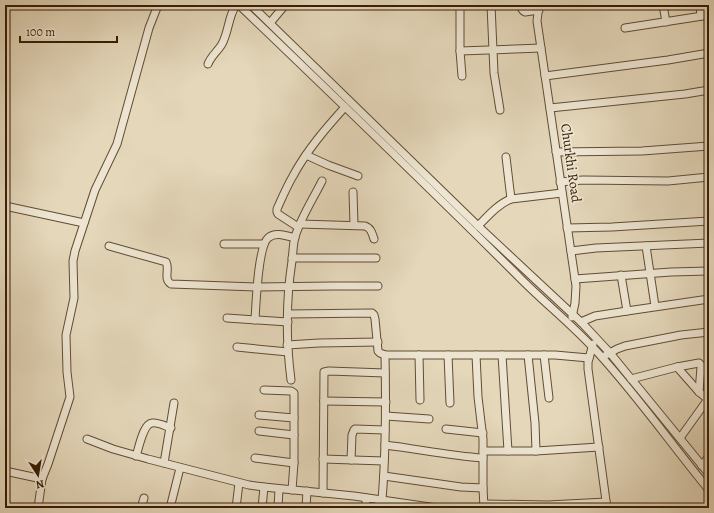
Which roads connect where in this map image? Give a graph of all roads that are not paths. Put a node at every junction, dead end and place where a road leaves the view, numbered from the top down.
1 (158, 5) edge
2 (236, 5) edge
3 (239, 5) edge
4 (285, 5) edge
5 (460, 5) edge
6 (491, 5) edge
7 (520, 5) edge
8 (662, 5) edge
9 (700, 5) edge
10 (253, 6) edge
11 (539, 8) edge
12 (705, 16) edge
13 (666, 22) junction
14 (270, 23) junction
15 (626, 28) dead end
16 (541, 48) junction
17 (460, 50) junction
18 (493, 50) junction
19 (709, 53) edge
20 (208, 64) dead end
21 (462, 76) dead end
22 (545, 76) junction
23 (709, 90) edge
24 (345, 107) junction
25 (550, 108) junction
26 (500, 110) dead end
27 (709, 146) edge
28 (556, 152) junction
29 (306, 155) junction
30 (506, 157) dead end
31 (358, 176) dead end
32 (709, 176) edge
33 (322, 181) dead end
34 (560, 182) junction
35 (353, 192) dead end
36 (562, 192) junction
37 (511, 199) junction
38 (5, 206) edge
39 (709, 221) edge
40 (84, 223) junction
41 (354, 225) junction
42 (299, 226) junction
43 (478, 226) junction
44 (567, 228) junction
45 (295, 238) junction
46 (374, 239) dead end
47 (709, 243) edge
48 (224, 244) dead end
49 (264, 244) junction
50 (109, 246) dead end
51 (646, 246) junction
52 (571, 251) junction
53 (292, 258) junction
54 (376, 258) dead end
55 (709, 271) edge
56 (650, 274) junction
57 (621, 276) junction
58 (575, 279) junction
59 (378, 286) dead end
60 (257, 287) junction
61 (289, 287) junction
62 (709, 300) edge
63 (655, 306) junction
64 (627, 310) junction
65 (288, 314) junction
66 (573, 315) junction
67 (227, 318) dead end
68 (255, 320) junction
69 (288, 322) junction
70 (581, 322) junction
71 (570, 325) junction
72 (709, 332) edge
73 (596, 338) junction
74 (378, 342) junction
75 (237, 347) dead end
76 (592, 347) junction
77 (288, 349) junction
78 (610, 353) junction
79 (419, 355) junction
80 (448, 355) junction
81 (476, 355) junction
82 (502, 355) junction
83 (528, 355) junction
84 (544, 355) junction
85 (385, 356) junction
86 (589, 358) junction
87 (602, 358) junction
88 (677, 367) junction
89 (385, 373) junction
90 (631, 379) junction
91 (290, 380) dead end
92 (264, 390) dead end
93 (699, 392) junction
94 (549, 398) dead end
95 (420, 400) dead end
96 (709, 400) edge
97 (324, 401) junction
98 (386, 402) junction
99 (174, 403) dead end
100 (450, 403) dead end
101 (259, 415) dead end
102 (386, 416) junction
103 (294, 418) junction
104 (429, 419) dead end
105 (171, 428) junction
106 (446, 429) dead end
107 (386, 430) junction
108 (259, 431) dead end
109 (483, 433) junction
110 (294, 435) junction
111 (680, 438) junction
112 (88, 440) dead end
113 (385, 445) junction
114 (599, 447) junction
115 (508, 451) junction
116 (536, 451) junction
117 (483, 455) junction
118 (136, 456) junction
119 (709, 456) edge
120 (255, 458) dead end
121 (323, 459) junction
122 (351, 460) junction
123 (384, 461) junction
124 (294, 463) junction
125 (164, 464) junction
126 (702, 466) junction
127 (180, 468) junction
128 (5, 471) edge
129 (709, 474) edge
130 (384, 476) junction
131 (42, 479) junction
132 (239, 483) junction
133 (264, 487) junction
134 (483, 488) junction
135 (279, 489) junction
136 (292, 490) junction
137 (709, 490) edge
138 (307, 491) junction
139 (323, 493) junction
140 (144, 498) dead end
141 (366, 498) junction
142 (387, 503) edge
143 (607, 505) edge
144 (412, 506) edge
145 (484, 506) edge
146 (38, 508) edge
147 (141, 508) edge
148 (170, 508) edge
149 (236, 508) edge
150 (262, 508) edge
151 (278, 508) edge
152 (306, 508) edge
153 (366, 508) edge
154 (436, 508) edge

1 - 40 street
2 - 20 street
3 - 24 street
4 - 14 street
5 - 17 street
6 - 18 street
7 - 11 street
8 - 13 street
9 - 12 street
10 - 14 street
11 - 16 street, Churkhi Road
12 - 13 street
13 - 15 street
14 - 43 street
16 - 18 street
16 - 22 street, Churkhi Road
17 - 18 street
17 - 21 street
18 - 26 street
19 - 22 street
22 - 25 street, Churkhi Road
23 - 25 street
24 - 29 street
24 - 71 street
25 - 28 street, Churkhi Road
27 - 28 street
28 - 34 street, Churkhi Road
29 - 31 street
29 - 42 street
30 - 37 street
32 - 34 street
33 - 42 street
34 - 36 street, Churkhi Road
35 - 41 street
36 - 37 street
36 - 44 street, Churkhi Road
37 - 43 street
38 - 40 street
39 - 44 street
40 - 131 street
41 - 42 street
41 - 46 street
42 - 45 street
43 - 66 street
44 - 52 street, Churkhi Road
45 - 49 street
45 - 53 street
47 - 51 street
48 - 49 street
49 - 60 street
50 - 60 street
51 - 52 street
51 - 56 street
52 - 58 street, Churkhi Road
53 - 54 street
53 - 61 street
55 - 56 street
56 - 57 street
56 - 63 street
57 - 58 street
57 - 64 street
58 - 66 street, Churkhi Road
59 - 61 street
60 - 61 street
60 - 68 street
61 - 65 street
62 - 63 street
63 - 64 street
64 - 70 street
65 - 69 street
65 - 74 street
66 - 70 street
66 - 71 street, Churkhi Road
67 - 68 street
68 - 69 street
69 - 77 street
70 - 73 street
71 - 76 street
72 - 78 street
73 - 76 street
73 - 78 street
74 - 77 street
74 - 85 street
75 - 77 street
76 - 86 street
76 - 87 street
77 - 91 street
78 - 87 street
78 - 90 street
79 - 80 street
79 - 85 street
79 - 95 street
80 - 81 street
80 - 100 street
81 - 82 street
81 - 109 street
82 - 83 street
82 - 115 street
83 - 84 street
83 - 116 street
84 - 86 street
84 - 94 street
85 - 89 street
86 - 114 street
87 - 137 street
88 - 90 street
88 - 93 street
88 - 93 street
89 - 97 street
89 - 98 street
90 - 111 street
92 - 103 street
93 - 96 street
96 - 111 street
97 - 98 street
97 - 121 street
98 - 102 street
99 - 105 street
101 - 103 street
102 - 104 street
102 - 107 street
103 - 110 street
105 - 118 street
105 - 125 street
106 - 109 street
107 - 113 street
107 - 122 street
108 - 110 street
109 - 117 street
110 - 124 street
111 - 126 street
112 - 118 street
113 - 117 street
113 - 123 street
114 - 116 street
114 - 143 street
115 - 116 street
115 - 117 street
117 - 134 street
118 - 125 street
119 - 126 street
120 - 124 street
121 - 122 street
121 - 139 street
122 - 123 street
123 - 130 street
124 - 136 street
125 - 127 street
126 - 129 street
127 - 132 street
127 - 148 street
128 - 131 street
130 - 134 street
130 - 142 street
131 - 146 street
132 - 133 street
132 - 149 street
133 - 135 street
133 - 150 street
134 - 145 street
135 - 136 street
135 - 151 street
136 - 138 street
138 - 139 street
138 - 152 street
139 - 141 street
140 - 147 street
141 - 142 street
141 - 153 street
142 - 144 street
143 - 145 street
144 - 154 street

